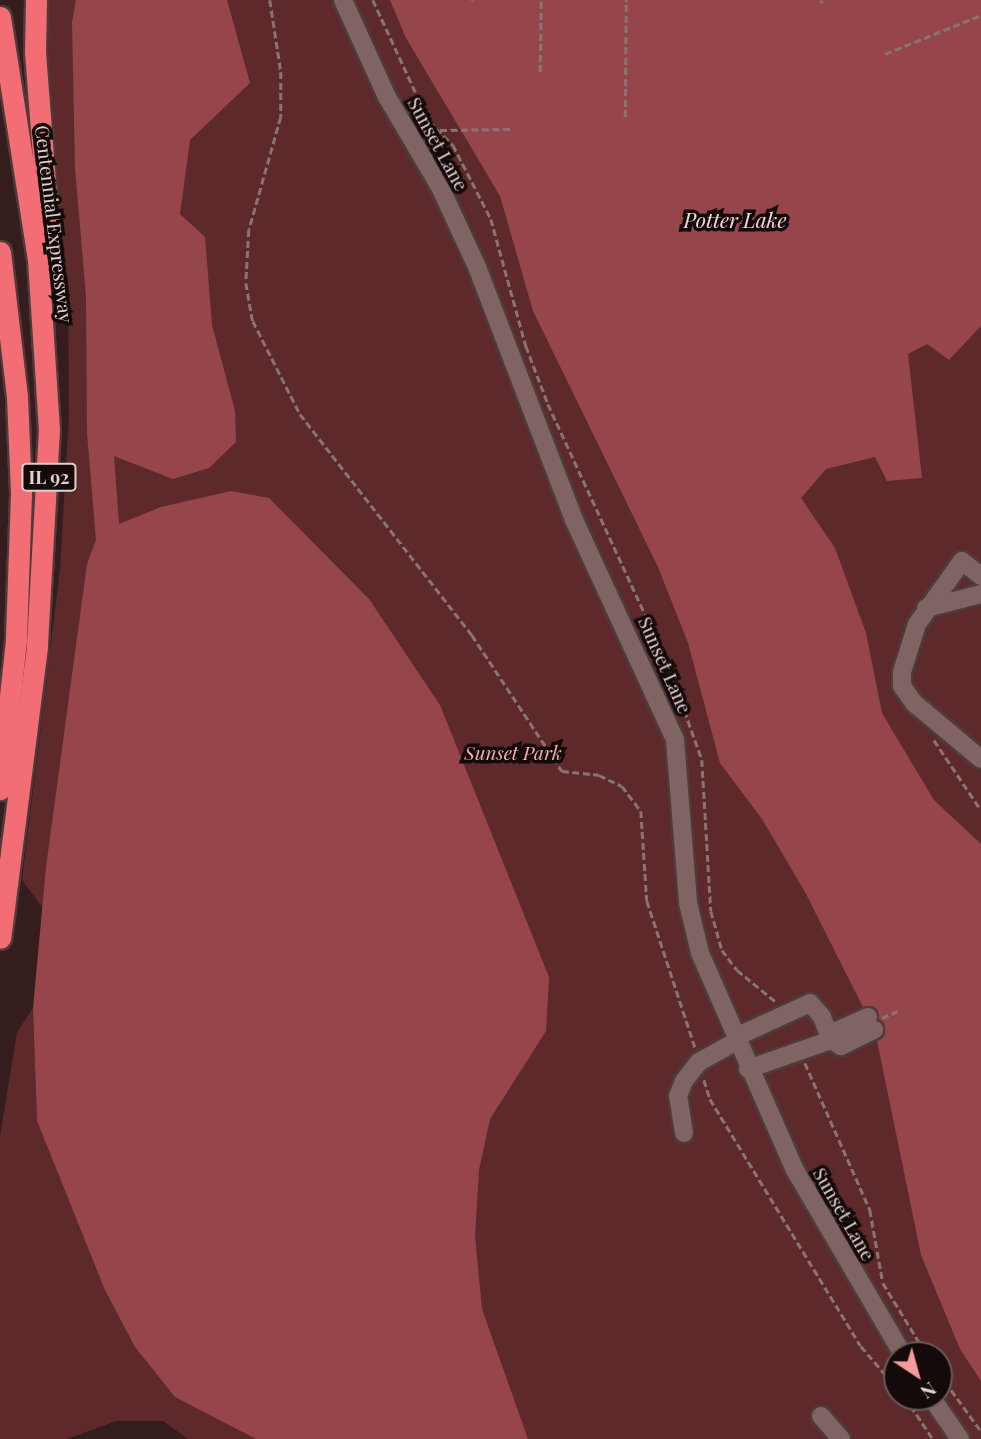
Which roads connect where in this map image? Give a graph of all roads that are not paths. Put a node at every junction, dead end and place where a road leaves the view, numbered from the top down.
1 (36, 0) edge
2 (343, 0) edge
3 (0, 17) edge
4 (0, 252) edge
5 (48, 406) junction
6 (981, 576) edge
7 (981, 594) edge
8 (926, 608) junction
9 (981, 759) edge
10 (0, 789) edge
11 (0, 938) edge
12 (876, 1021) road end
13 (736, 1039) junction
14 (831, 1040) junction
15 (748, 1069) junction
16 (684, 1133) dead end
17 (895, 1341) edge
18 (941, 1411) edge
19 (821, 1416) dead end
20 (841, 1439) edge
21 (960, 1439) edge

1 - 5 highway
2 - 13 lane, Sunset Lane
3 - 5 highway, Centennial Expressway / IL 92
4 - 10 highway, IL 92
5 - 11 highway, Centennial Expressway / IL 92
6 - 8 lane
7 - 8 lane
8 - 9 lane
12 - 14 lane
13 - 14 lane
13 - 15 lane, Sunset Lane
13 - 16 lane
14 - 15 lane
15 - 17 lane, Sunset Lane
18 - 21 lane
19 - 20 lane

